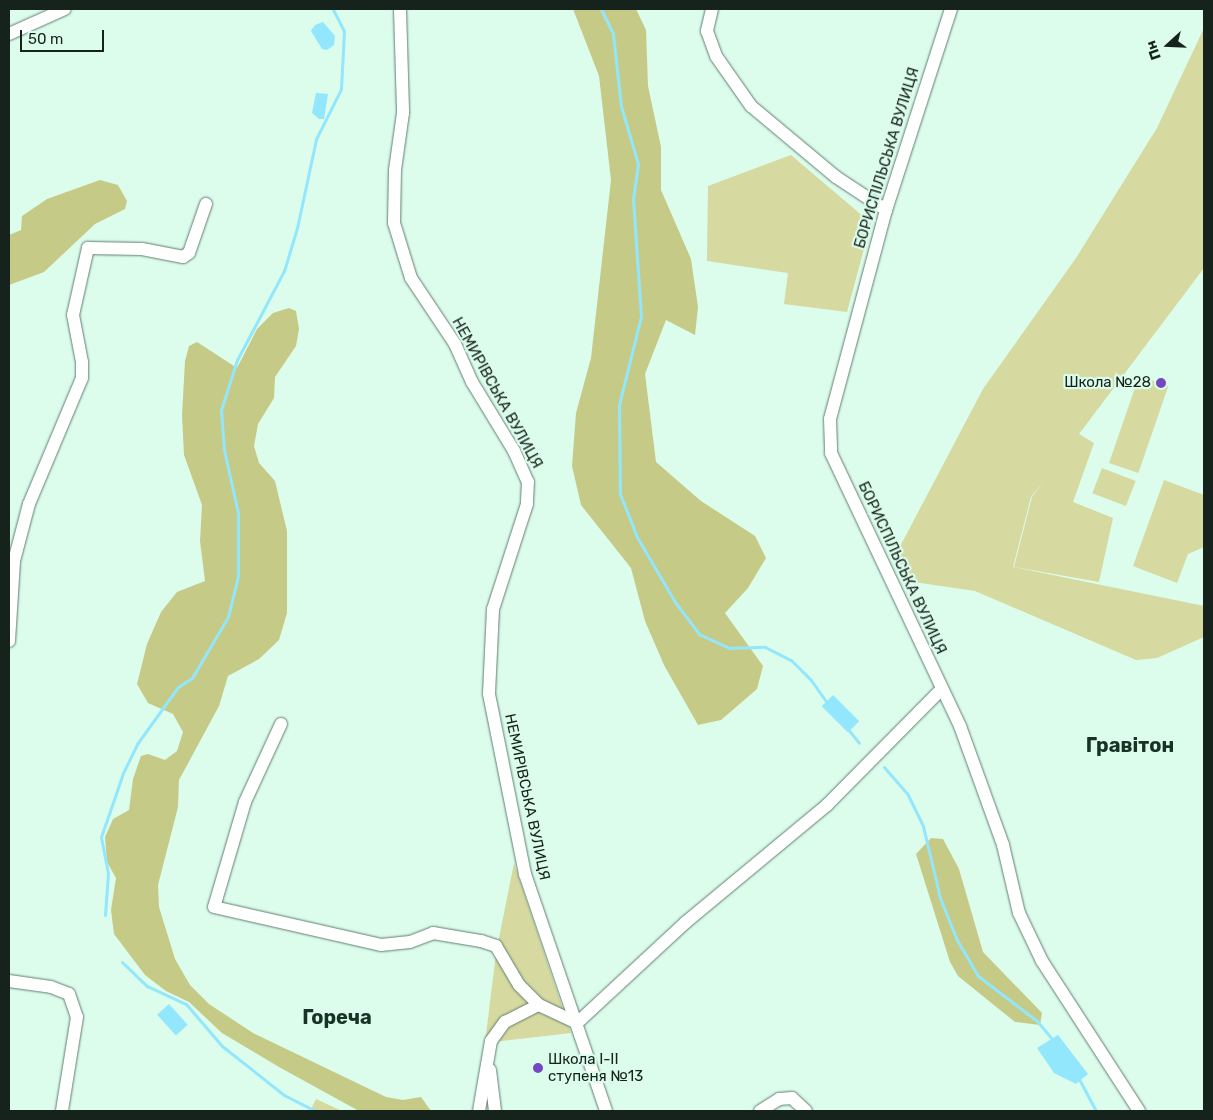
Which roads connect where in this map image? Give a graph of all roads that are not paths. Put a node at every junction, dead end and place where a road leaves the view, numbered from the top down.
1 (64, 9) edge
2 (400, 9) edge
3 (712, 9) edge
4 (951, 9) edge
5 (9, 34) edge
6 (206, 204) dead end
7 (886, 210) junction
8 (9, 641) edge
9 (941, 690) junction
10 (281, 724) dead end
11 (9, 981) edge
12 (539, 1005) junction
13 (577, 1023) junction
14 (488, 1057) junction
15 (62, 1111) edge
16 (479, 1111) edge
17 (495, 1111) edge
18 (606, 1111) edge
19 (760, 1111) edge
20 (806, 1111) edge
21 (1139, 1111) edge

1 - 5 street
2 - 13 street, НЕМИРІВСЬКА ВУЛИЦЯ
3 - 7 street
4 - 7 street, БОРИСПІЛЬСЬКА ВУЛИЦЯ
6 - 8 street
7 - 9 street, БОРИСПІЛЬСЬКА ВУЛИЦЯ
9 - 13 street
9 - 21 street, БОРИСПІЛЬСЬКА ВУЛИЦЯ
10 - 12 street
11 - 15 street
12 - 13 street
12 - 14 street
13 - 18 street, НЕМИРІВСЬКА ВУЛИЦЯ
14 - 16 street
14 - 17 street
19 - 20 street

